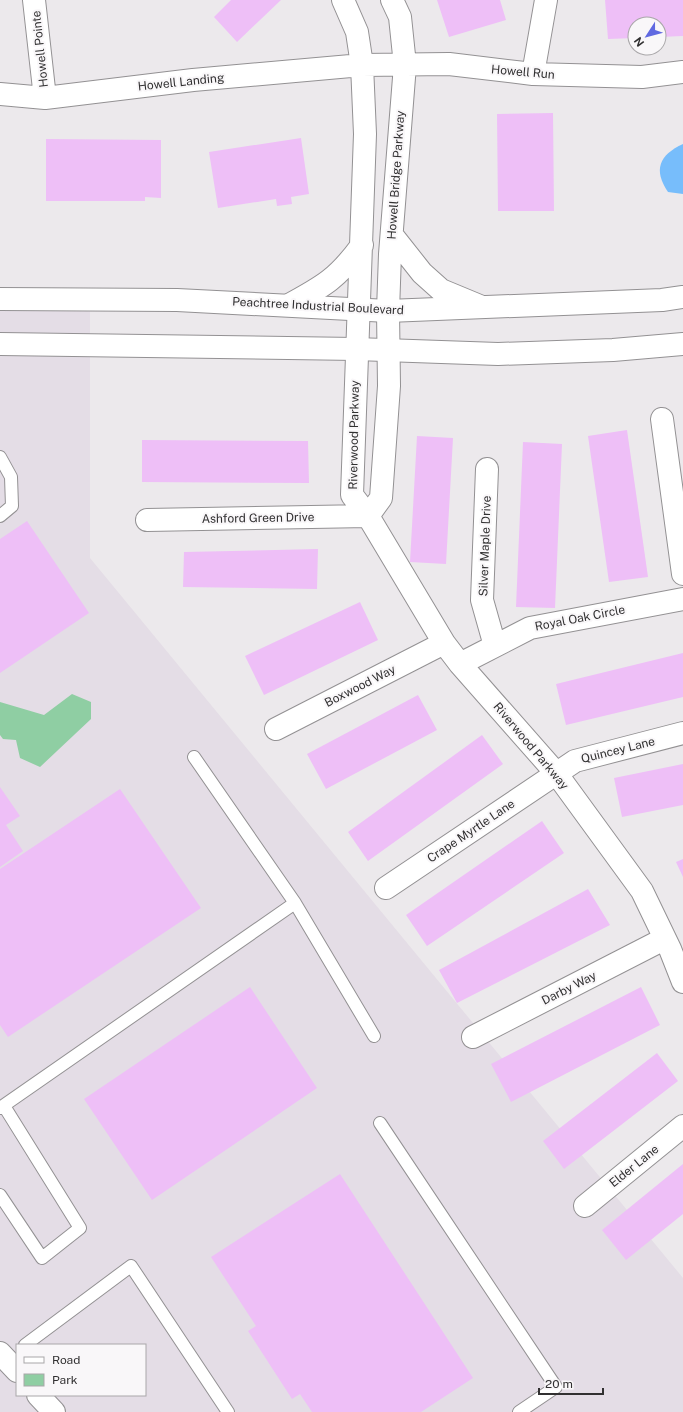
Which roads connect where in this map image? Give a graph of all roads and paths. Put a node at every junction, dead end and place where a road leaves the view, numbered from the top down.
1 (34, 0) edge
2 (343, 0) edge
3 (392, 0) edge
4 (546, 0) edge
5 (405, 64) junction
6 (362, 65) junction
7 (683, 72) edge
8 (533, 74) junction
9 (0, 94) edge
10 (45, 98) junction
11 (392, 235) junction
12 (362, 245) junction
13 (683, 297) edge
14 (0, 299) edge
15 (288, 305) junction
16 (482, 307) junction
17 (359, 309) junction
18 (388, 311) junction
19 (0, 344) edge
20 (683, 344) edge
21 (356, 349) junction
22 (390, 351) junction
23 (662, 419) dead end
24 (0, 457) edge
25 (487, 469) dead end
26 (0, 516) edge
27 (368, 516) junction
28 (147, 520) dead end
29 (683, 574) edge
30 (683, 599) edge
31 (444, 643) junction
32 (495, 646) junction
33 (460, 664) junction
34 (276, 729) dead end
35 (683, 733) edge
36 (194, 757) dead end
37 (556, 773) junction
38 (386, 888) dead end
39 (295, 903) junction
40 (672, 944) edge
41 (683, 982) edge
42 (374, 1036) dead end
43 (473, 1037) dead end
44 (2, 1107) edge
45 (380, 1123) dead end
46 (683, 1126) edge
47 (0, 1194) edge
48 (584, 1206) dead end
49 (26, 1344) edge
50 (39, 1396) edge
51 (54, 1412) edge
52 (228, 1412) edge
53 (519, 1412) edge

1 - 10 main road, Howell Pointe
2 - 6 main road
3 - 5 main road, Howell Bridge Parkway
4 - 8 main road
5 - 6 main road, Howell Run
5 - 8 main road, Howell Run
5 - 11 main road, Howell Bridge Parkway
6 - 10 main road, Howell Landing
6 - 12 main road
7 - 8 main road, Howell Run
9 - 10 main road, Howell Landing
11 - 16 main road
11 - 18 main road, Howell Bridge Parkway
12 - 15 main road
12 - 17 main road
13 - 16 main road, Peachtree Industrial Boulevard
14 - 15 main road, Peachtree Industrial Boulevard
15 - 17 main road, Peachtree Industrial Boulevard
16 - 18 main road, Peachtree Industrial Boulevard
17 - 18 main road, Peachtree Industrial Boulevard
17 - 21 main road
18 - 22 main road, Howell Bridge Parkway
19 - 21 main road
20 - 22 main road
21 - 22 main road
21 - 27 main road, Riverwood Parkway
22 - 27 main road
23 - 29 main road
24 - 26 lane
25 - 32 main road, Silver Maple Drive
27 - 28 main road, Ashford Green Drive
27 - 31 main road, Riverwood Parkway
30 - 32 main road, Royal Oak Circle
31 - 33 main road, Riverwood Parkway
31 - 34 main road, Boxwood Way
32 - 33 main road, Royal Oak Circle
33 - 37 main road, Riverwood Parkway
35 - 37 main road, Quincey Lane
36 - 39 lane
37 - 38 main road, Crape Myrtle Lane
37 - 40 main road, Riverwood Parkway
39 - 42 lane
39 - 44 lane
40 - 41 main road, Riverwood Parkway
40 - 43 main road, Darby Way
44 - 47 lane
45 - 53 lane
46 - 48 main road, Elder Lane
49 - 52 lane
50 - 51 main road

